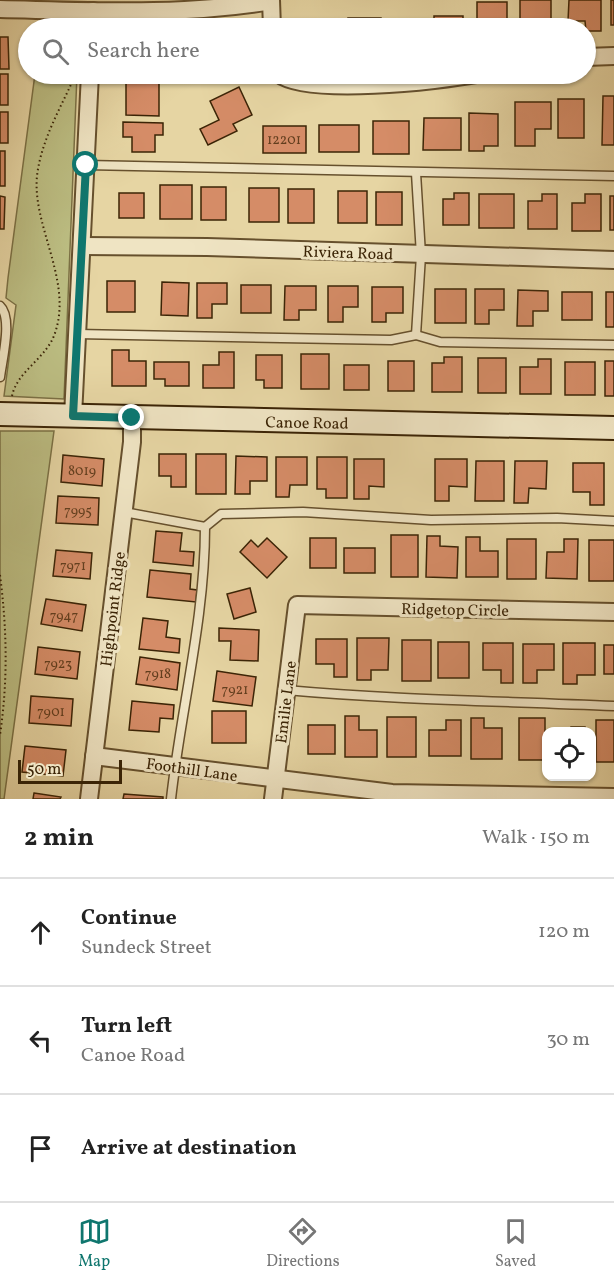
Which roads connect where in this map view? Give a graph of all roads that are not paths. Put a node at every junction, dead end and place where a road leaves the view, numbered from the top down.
1 (271, 0) edge
2 (44, 5) edge
3 (0, 9) edge
4 (93, 11) junction
5 (93, 18) edge
6 (272, 18) edge
7 (614, 56) edge
8 (596, 57) edge
9 (90, 84) edge
10 (303, 84) edge
11 (356, 84) edge
12 (86, 165) junction
13 (416, 173) junction
14 (614, 176) edge
15 (83, 246) junction
16 (421, 255) junction
17 (614, 260) edge
18 (0, 306) edge
19 (77, 334) junction
20 (416, 335) junction
21 (614, 345) edge
22 (0, 377) edge
23 (3, 414) edge
24 (73, 416) junction
25 (132, 418) junction
26 (614, 428) edge
27 (124, 512) junction
28 (614, 522) edge
29 (205, 527) junction
30 (297, 605) joint
31 (614, 612) edge
32 (286, 690) junction
33 (614, 706) edge
34 (94, 756) junction
35 (174, 767) junction
36 (275, 780) junction
37 (614, 797) edge
38 (89, 799) edge
39 (171, 799) edge
40 (273, 799) edge

1 - 4 street
1 - 6 street
2 - 3 street
2 - 4 street
4 - 5 street
7 - 8 street
9 - 12 street
10 - 11 street
12 - 13 lane
12 - 15 street
13 - 14 lane
13 - 16 lane
15 - 16 street, Riviera Road
15 - 19 street
16 - 17 street, Riviera Road
16 - 20 lane
18 - 22 lane
19 - 20 lane
19 - 24 street
20 - 21 lane
23 - 24 street, Canoe Road
24 - 25 street, Canoe Road
25 - 26 street, Canoe Road
25 - 27 street, Highpoint Ridge
27 - 29 lane
27 - 34 street, Highpoint Ridge
28 - 29 lane
29 - 35 lane
30 - 31 street, Ridgetop Circle
30 - 32 street, Emilie Lane
32 - 33 lane
32 - 36 street, Emilie Lane
34 - 35 street, Foothill Lane
34 - 38 street, Highpoint Ridge
35 - 36 street, Foothill Lane
35 - 39 lane
36 - 37 street, Foothill Lane
36 - 40 street, Emilie Lane

